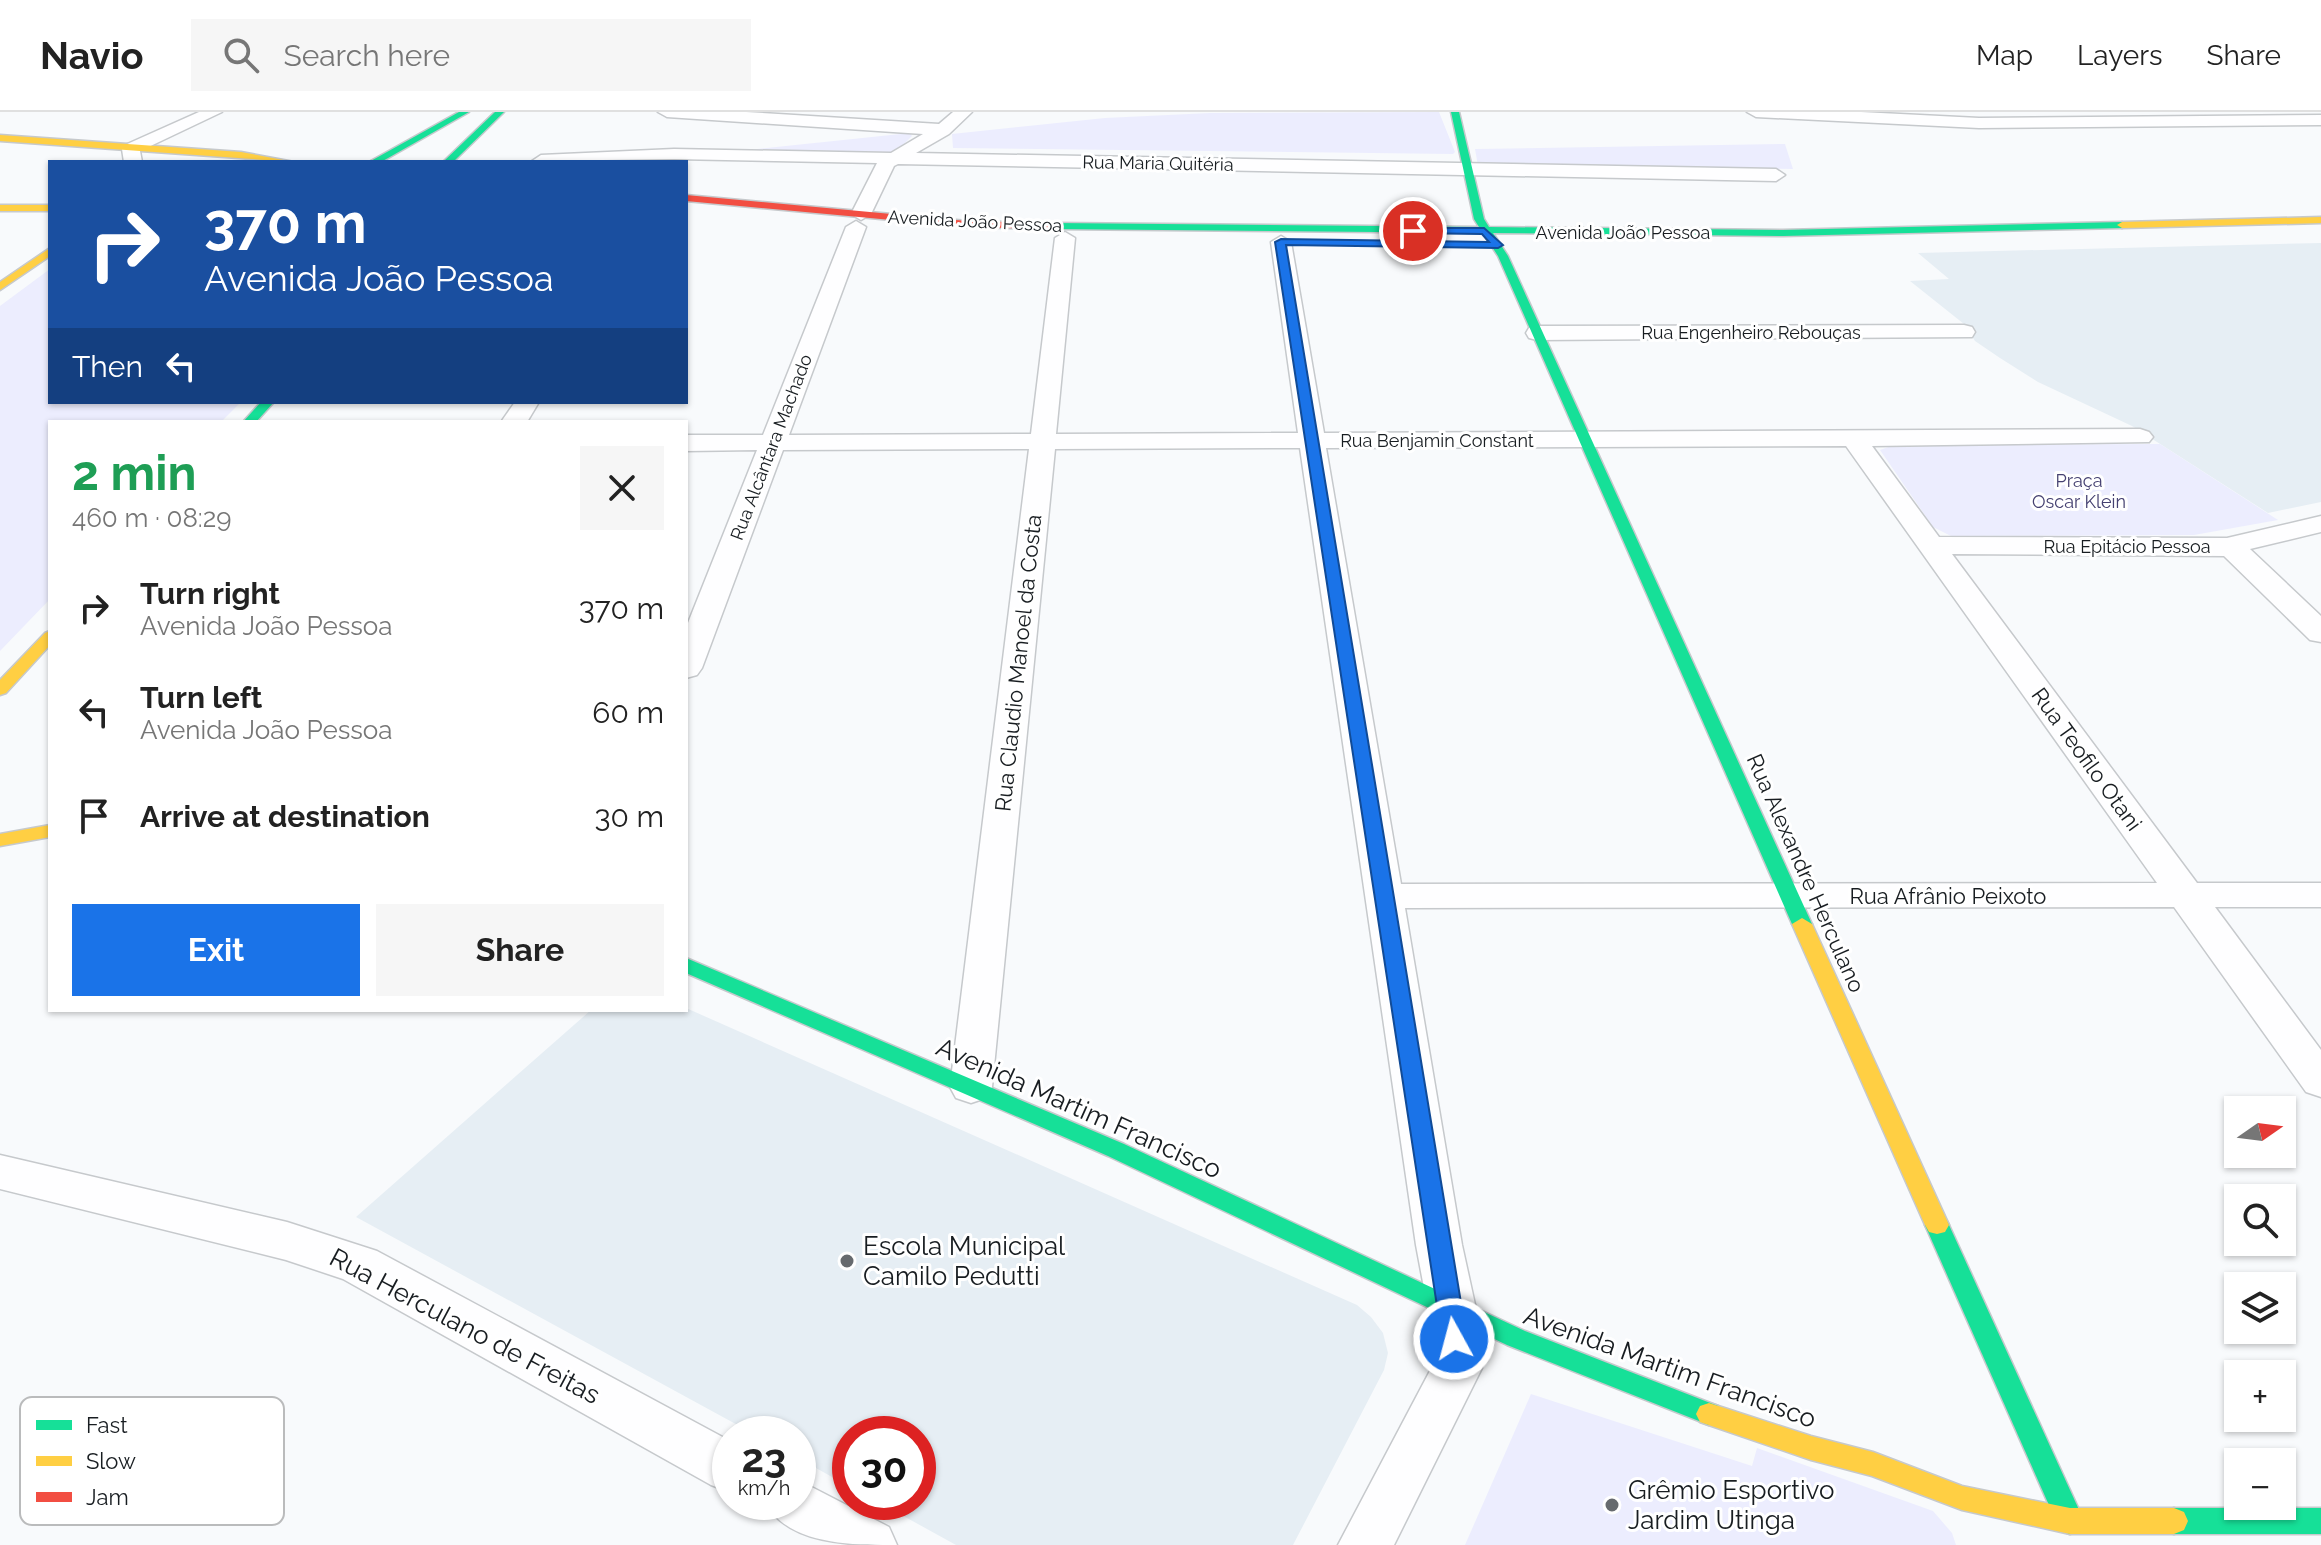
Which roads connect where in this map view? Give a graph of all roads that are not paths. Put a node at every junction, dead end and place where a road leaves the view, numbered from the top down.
1 (213, 112) edge
2 (465, 112) edge
3 (500, 112) edge
4 (667, 112) edge
5 (963, 112) edge
6 (1455, 112) edge
7 (1756, 112) edge
8 (2281, 112) edge
9 (1919, 116) edge
10 (2301, 120) junction
11 (2321, 120) edge
12 (943, 130) junction
13 (0, 138) edge
14 (399, 150) junction
15 (132, 156) edge
16 (452, 157) edge
17 (896, 157) junction
18 (264, 159) junction
19 (246, 160) edge
20 (272, 160) edge
21 (378, 160) edge
22 (560, 160) edge
23 (1466, 170) junction
24 (1776, 175) dead end
25 (688, 198) edge
26 (0, 208) edge
27 (48, 208) edge
28 (688, 211) edge
29 (858, 220) junction
30 (2321, 220) edge
31 (2321, 235) edge
32 (1065, 238) junction
33 (1491, 238) junction
34 (1281, 242) junction
35 (48, 252) edge
36 (0, 287) edge
37 (1964, 332) dead end
38 (1537, 333) junction
39 (266, 404) edge
40 (251, 420) edge
41 (2140, 437) dead end
42 (1853, 438) junction
43 (1585, 439) junction
44 (1312, 440) junction
45 (1043, 441) junction
46 (688, 443) edge
47 (773, 443) junction
48 (2321, 524) edge
49 (1930, 545) junction
50 (2232, 547) junction
51 (2321, 633) edge
52 (48, 638) edge
53 (688, 663) edge
54 (0, 690) edge
55 (48, 831) edge
56 (0, 840) edge
57 (2321, 895) edge
58 (1384, 896) junction
59 (1790, 896) junction
60 (2187, 896) junction
61 (688, 966) edge
62 (2321, 1081) edge
63 (971, 1087) junction
64 (0, 1172) edge
65 (1452, 1309) junction
66 (712, 1458) edge
67 (816, 1515) edge
68 (2070, 1521) junction
69 (2321, 1521) edge
70 (2019, 1528) edge
71 (870, 1545) edge
72 (1365, 1545) edge

1 - 15 street
2 - 14 main road
3 - 16 main road
4 - 12 street
5 - 12 street
6 - 23 main road, Rua Alexandre Herculano
7 - 9 street
8 - 10 street
9 - 10 street
10 - 11 street
12 - 17 street
13 - 15 main road
14 - 16 main road
14 - 21 main road
15 - 18 main road
17 - 22 street, Rua Maria Quitéria
17 - 23 street, Rua Maria Quitéria
17 - 29 street, Rua Alcântara Machado
18 - 19 main road
18 - 20 main road
23 - 24 street, Rua Maria Quitéria
23 - 33 main road, Rua Alexandre Herculano
25 - 29 main road, Avenida João Pessoa
26 - 27 main road
28 - 29 main road, Avenida João Pessoa
29 - 32 main road, Avenida João Pessoa
29 - 33 main road, Avenida João Pessoa
29 - 47 street, Rua Alcântara Machado
30 - 33 main road, Avenida João Pessoa
31 - 33 main road, Avenida João Pessoa
32 - 34 main road, Avenida João Pessoa
32 - 45 street, Rua Claudio Manoel da Costa
33 - 34 main road, Avenida João Pessoa
33 - 38 main road, Rua Alexandre Herculano
34 - 44 street
35 - 36 main road
37 - 38 street, Rua Engenheiro Rebouças
38 - 43 main road, Rua Alexandre Herculano
39 - 40 main road
41 - 42 street, Rua Benjamin Constant
42 - 43 street, Rua Benjamin Constant
42 - 49 street, Rua Teofilo Otani
43 - 44 street, Rua Benjamin Constant
43 - 59 main road, Rua Alexandre Herculano
44 - 45 street, Rua Benjamin Constant
44 - 58 street
45 - 47 street, Rua Benjamin Constant
45 - 63 street, Rua Claudio Manoel da Costa
46 - 47 street, Rua Benjamin Constant
47 - 53 street, Rua Alcântara Machado
48 - 50 street, Rua Epitácio Pessoa
49 - 50 street, Rua Epitácio Pessoa
49 - 60 street, Rua Teofilo Otani
50 - 51 street
52 - 54 main road
55 - 56 main road
57 - 60 street, Rua Afrânio Peixoto
58 - 59 street, Rua Afrânio Peixoto
58 - 65 street
59 - 60 street, Rua Afrânio Peixoto
59 - 68 main road, Rua Alexandre Herculano
60 - 62 street, Rua Teofilo Otani
61 - 63 main road, Avenida Martim Francisco
63 - 65 main road, Avenida Martim Francisco
64 - 66 street, Rua Herculano de Freitas
65 - 70 main road, Avenida Martim Francisco
65 - 72 street
67 - 71 street
68 - 69 main road, Avenida Martim Francisco
68 - 70 main road, Avenida Martim Francisco

